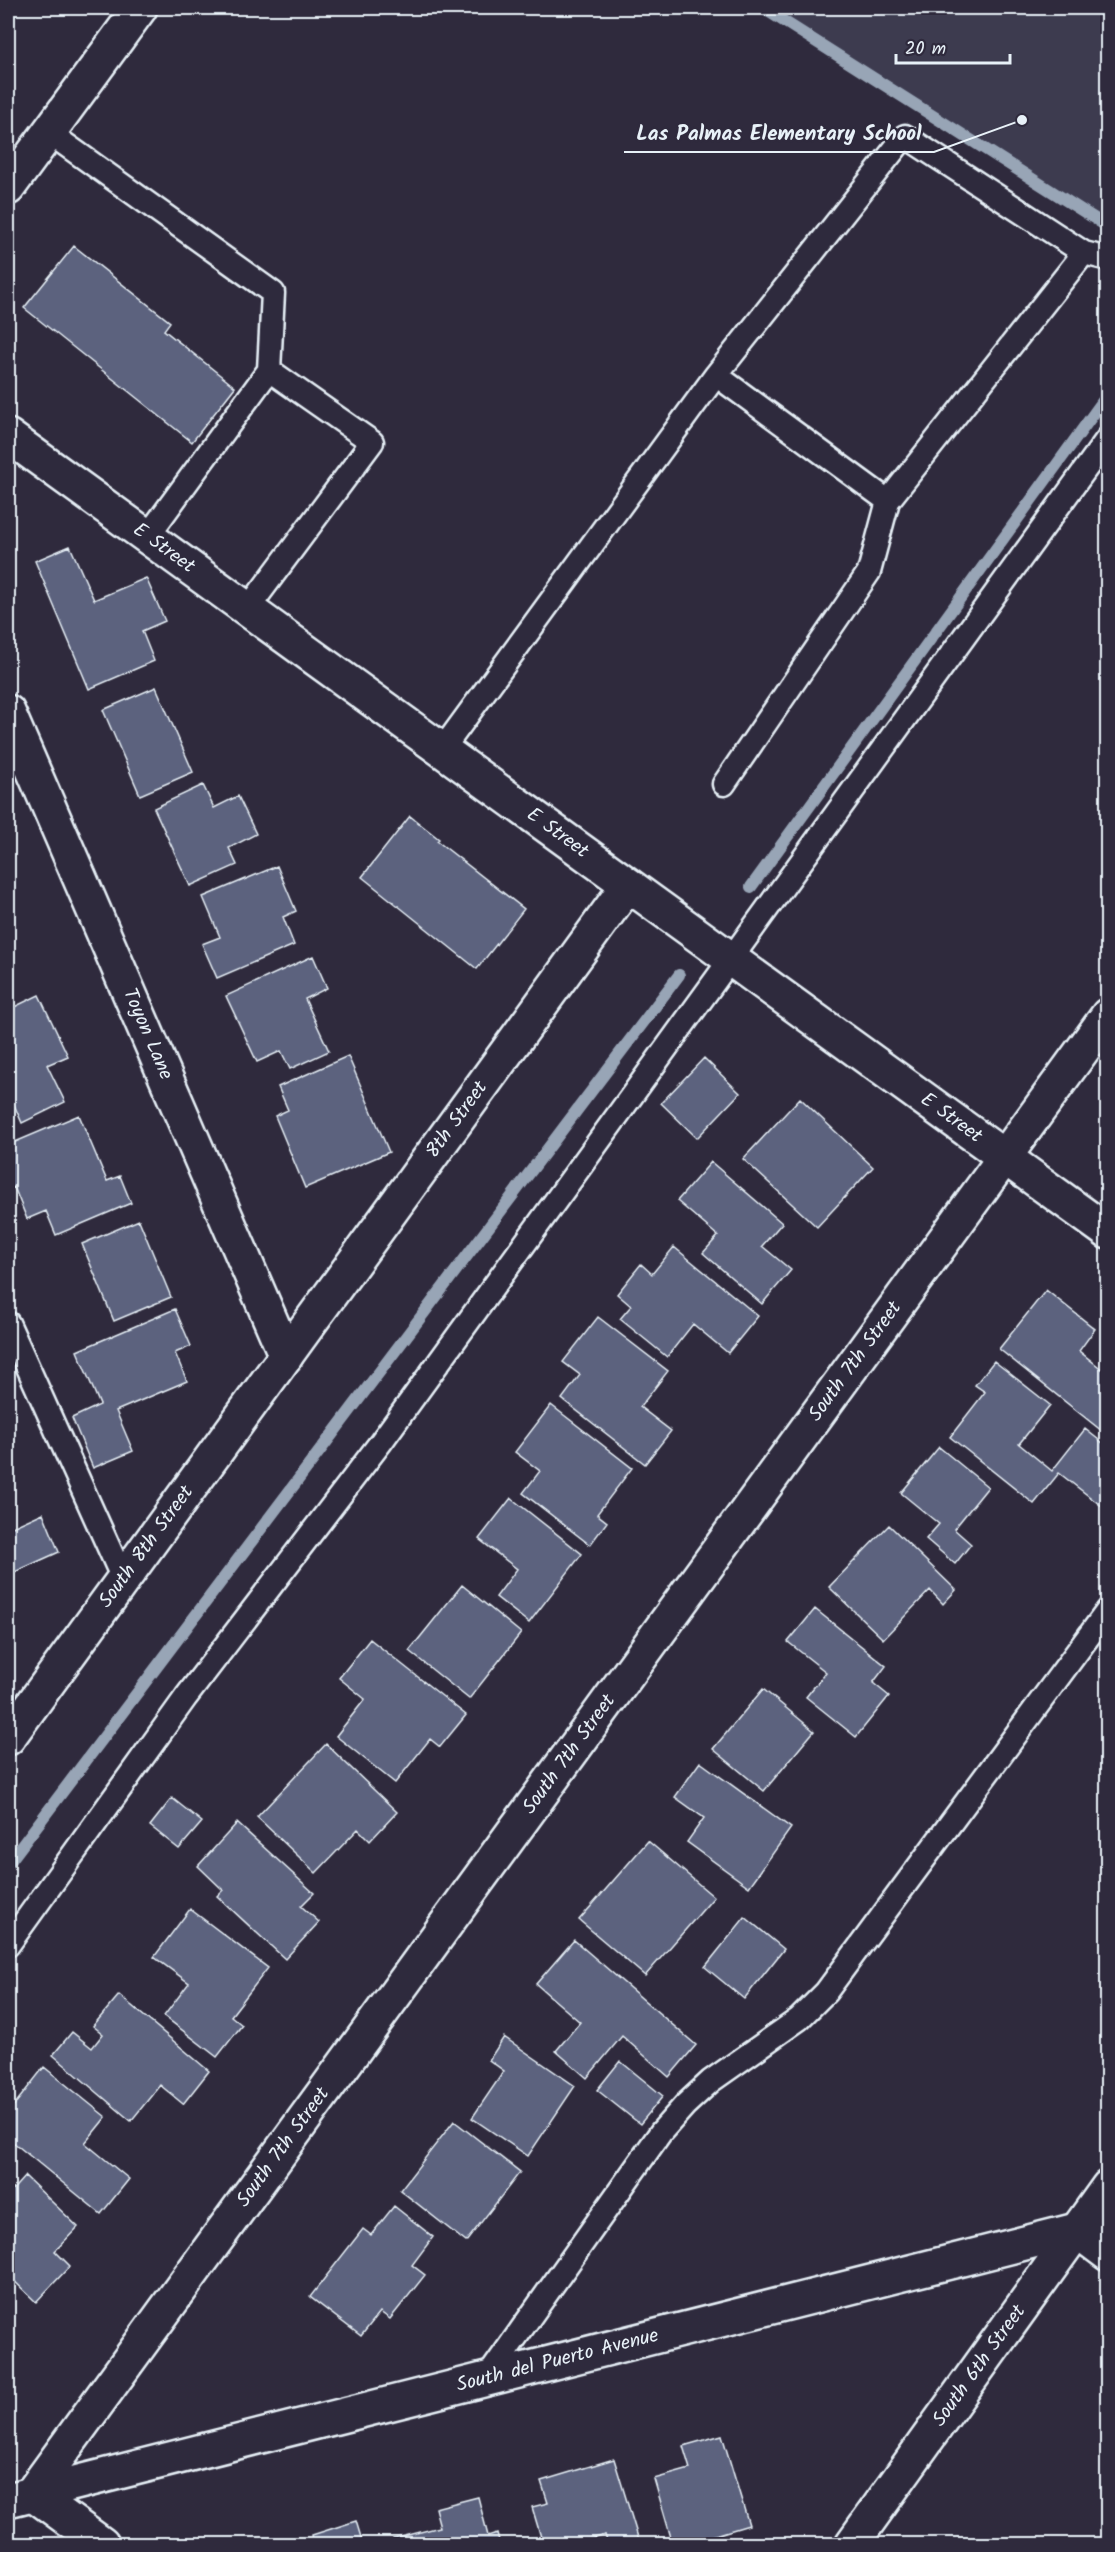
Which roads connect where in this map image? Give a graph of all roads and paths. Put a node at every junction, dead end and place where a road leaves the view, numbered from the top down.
1 (140, 8) edge
2 (48, 132) junction
3 (8, 188) edge
4 (1084, 253) junction
5 (1107, 259) edge
6 (269, 370) junction
7 (716, 375) junction
8 (8, 436) edge
9 (1107, 438) edge
10 (888, 501) junction
11 (147, 537) junction
12 (247, 610) junction
13 (8, 712) edge
14 (442, 750) junction
15 (724, 784) dead end
16 (628, 885) junction
17 (730, 958) junction
18 (1107, 1015) edge
19 (1004, 1157) junction
20 (1107, 1232) edge
21 (8, 1323) edge
22 (286, 1356) junction
23 (123, 1579) junction
24 (1107, 1610) edge
25 (8, 1738) edge
26 (8, 1945) edge
27 (1107, 2187) edge
28 (1107, 2222) edge
29 (1076, 2230) junction
30 (1107, 2253) edge
31 (487, 2378) junction
32 (20, 2496) edge
33 (102, 2544) edge
34 (852, 2544) edge

1 - 2 street
2 - 3 street
2 - 6 lane
4 - 5 lane
4 - 7 lane
4 - 10 lane
6 - 11 lane
6 - 12 lane
7 - 10 lane
7 - 14 lane
8 - 11 street, E Street
9 - 17 lane
10 - 15 lane
11 - 12 street, E Street
12 - 14 street, E Street
13 - 22 street, Toyon Lane
14 - 16 street, E Street
16 - 17 street, E Street
16 - 22 street, 8th Street
17 - 19 street, E Street
17 - 26 lane
18 - 19 street, South 7th Street
19 - 20 street, E Street
19 - 32 street, South 7th Street
21 - 23 lane
22 - 23 street, South 8th Street
23 - 25 street, South 8th Street
24 - 31 lane
27 - 29 street, South 6th Street
28 - 29 street, South del Puerto Avenue
29 - 30 street
29 - 31 street, South del Puerto Avenue
29 - 34 street, South 6th Street
31 - 32 street, South del Puerto Avenue
32 - 33 street

